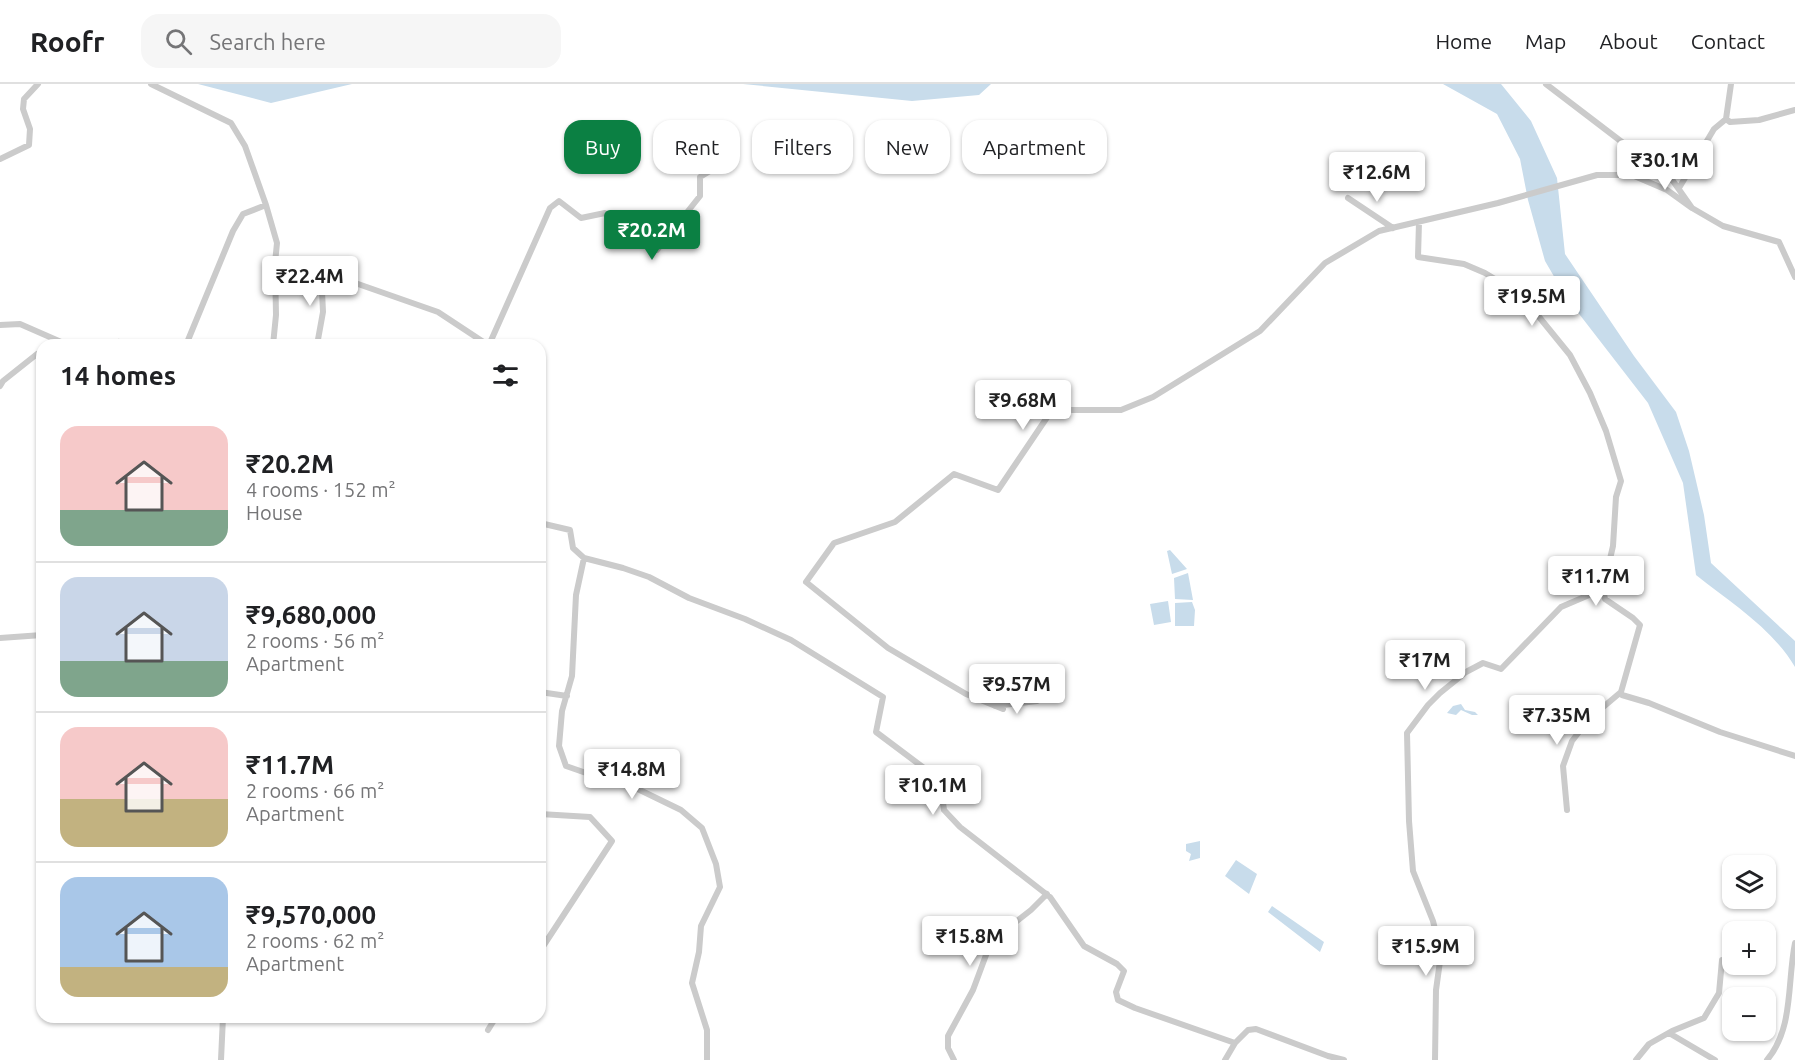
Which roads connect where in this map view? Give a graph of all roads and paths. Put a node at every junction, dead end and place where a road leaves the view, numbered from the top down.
1 (38, 84) edge
2 (151, 84) edge
3 (1545, 84) edge
4 (1731, 84) edge
5 (1795, 110) edge
6 (1727, 120) junction
7 (0, 159) edge
8 (705, 174) edge
9 (1679, 188) junction
10 (1348, 198) dead end
11 (266, 205) junction
12 (1692, 208) junction
13 (1419, 222) junction
14 (1393, 228) junction
15 (275, 263) junction
16 (321, 271) junction
17 (1795, 277) edge
18 (0, 325) edge
19 (54, 339) edge
20 (188, 339) edge
21 (274, 339) edge
22 (318, 339) edge
23 (480, 339) edge
24 (492, 339) edge
25 (36, 355) edge
26 (0, 386) edge
27 (546, 524) edge
28 (584, 558) junction
29 (1603, 589) junction
30 (36, 635) edge
31 (0, 638) edge
32 (1621, 692) junction
33 (546, 693) edge
34 (567, 696) junction
35 (1037, 701) dead end
36 (994, 706) junction
37 (1003, 709) dead end
38 (1795, 756) edge
39 (1567, 810) dead end
40 (546, 814) edge
41 (1047, 894) junction
42 (546, 942) edge
43 (1795, 943) edge
44 (1722, 960) dead end
45 (223, 1023) edge
46 (492, 1023) edge
47 (488, 1030) dead end
48 (1669, 1033) junction
49 (1235, 1043) junction
50 (221, 1060) edge
51 (706, 1060) edge
52 (954, 1060) edge
53 (1225, 1060) edge
54 (1344, 1060) edge
55 (1435, 1060) edge
56 (1636, 1060) edge
57 (1715, 1060) edge
58 (1767, 1060) edge

1 - 7 street
2 - 11 street
3 - 9 street
4 - 6 street
5 - 6 street
6 - 9 street
8 - 24 street
9 - 12 street
10 - 14 street
11 - 15 street
11 - 20 street
12 - 13 street
12 - 17 street
13 - 14 street
13 - 29 street
14 - 36 street
15 - 16 street
15 - 21 street
16 - 22 street
16 - 23 street
18 - 19 street
25 - 26 street
27 - 28 street
28 - 34 street
28 - 41 street
29 - 32 street
29 - 55 street
30 - 31 street
32 - 38 street
32 - 39 street
33 - 34 street
34 - 51 street
35 - 36 street
36 - 37 street
40 - 42 street
41 - 49 street
41 - 52 street
43 - 58 street
44 - 48 street
45 - 50 street
46 - 47 street
48 - 56 street
48 - 57 street
49 - 53 street
49 - 54 street

